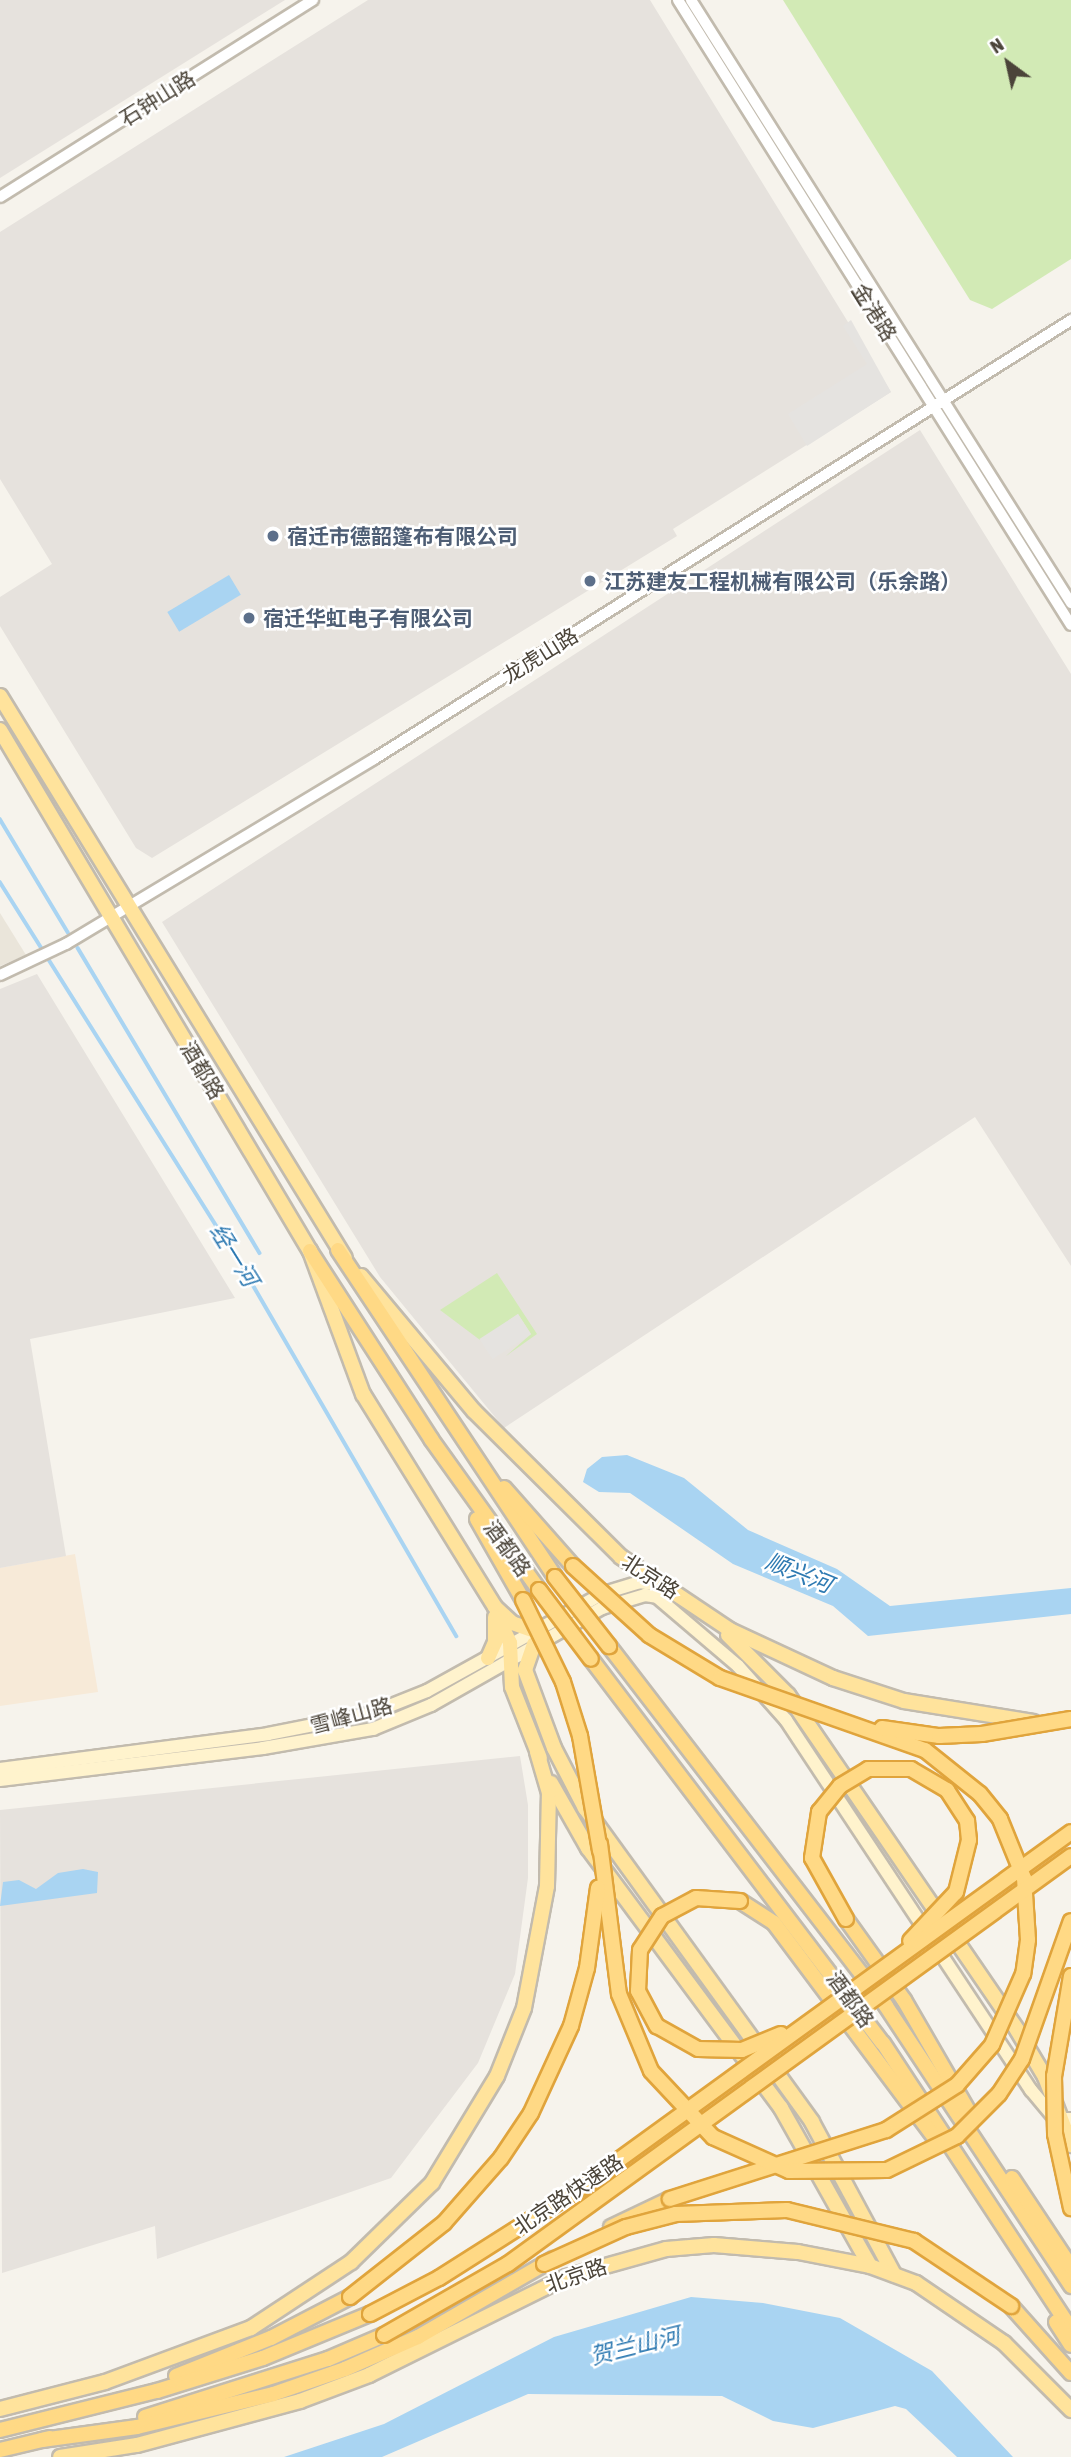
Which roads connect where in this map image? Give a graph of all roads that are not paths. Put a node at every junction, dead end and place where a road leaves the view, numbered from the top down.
1 (313, 0) edge
2 (678, 0) edge
3 (691, 0) edge
4 (0, 197) edge
5 (1071, 320) edge
6 (939, 404) junction
7 (1071, 603) edge
8 (1071, 625) edge
9 (0, 696) edge
10 (0, 730) edge
11 (129, 908) junction
12 (113, 917) junction
13 (0, 975) edge
14 (338, 1250) junction
15 (310, 1251) junction
16 (430, 1439) junction
17 (462, 1440) junction
18 (621, 1558) junction
19 (639, 1582) junction
20 (674, 1590) junction
21 (485, 1593) junction
22 (629, 1598) junction
23 (704, 1611) junction
24 (533, 1637) junction
25 (510, 1643) junction
26 (509, 1660) junction
27 (490, 1664) junction
28 (1071, 1719) edge
29 (849, 1723) junction
30 (1071, 1726) edge
31 (537, 1752) junction
32 (0, 1769) edge
33 (0, 1780) edge
34 (1071, 1832) edge
35 (600, 1844) junction
36 (1071, 1856) edge
37 (1071, 1922) edge
38 (876, 1974) junction
39 (1071, 1976) edge
40 (826, 2011) junction
41 (1066, 2120) edge
42 (1071, 2144) edge
43 (1071, 2208) edge
44 (544, 2264) junction
45 (870, 2266) junction
46 (1071, 2267) edge
47 (894, 2274) junction
48 (1071, 2286) edge
49 (1071, 2329) edge
50 (1071, 2346) edge
51 (1071, 2373) edge
52 (0, 2409) edge
53 (86, 2409) junction
54 (1071, 2410) edge
55 (0, 2430) edge
56 (42, 2440) junction
57 (0, 2450) edge
58 (60, 2457) edge

1 - 4 street, 石钟山路
2 - 6 street, 金港路
3 - 6 street, 金港路
5 - 6 street, 龙虎山路
6 - 7 street, 金港路
6 - 8 street, 金港路
6 - 11 street, 龙虎山路
9 - 11 main road, 酒都路
10 - 12 main road, 酒都路
11 - 12 street, 龙虎山路
11 - 14 main road, 酒都路
12 - 13 street, 龙虎山路
12 - 15 main road, 酒都路
14 - 17 highway, 酒都路
14 - 18 main road, 北京路
15 - 16 highway, 酒都路
15 - 21 main road
16 - 35 highway, bridge
16 - 49 highway, 酒都路, bridge
17 - 29 highway, bridge
17 - 48 highway, 酒都路, bridge
18 - 19 main road
18 - 20 main road, 北京路
19 - 20 main road, 雪峰山路
19 - 22 main road
19 - 24 main road, 雪峰山路
20 - 23 main road, 北京路
21 - 24 main road
21 - 25 main road
21 - 27 main road
22 - 24 main road
22 - 41 main road
23 - 30 main road, 北京路
23 - 41 main road
24 - 25 main road, 雪峰山路
24 - 26 main road
24 - 47 main road
25 - 26 main road
25 - 27 main road, 雪峰山路
26 - 27 main road
26 - 31 main road
27 - 32 main road, 雪峰山路
27 - 33 main road, 雪峰山路
28 - 29 highway, bridge
29 - 44 highway, bridge
31 - 45 main road
31 - 52 main road
34 - 38 highway, 北京路快速路, bridge
35 - 37 highway, bridge
35 - 53 highway, bridge
36 - 56 highway, 北京路快速路, bridge
38 - 40 highway, 北京路快速路, bridge
38 - 46 highway, bridge
39 - 43 highway, bridge
40 - 50 highway, bridge
40 - 53 highway, 北京路快速路, bridge
41 - 42 main road
44 - 51 highway, bridge
44 - 56 highway
45 - 47 main road, 北京路
45 - 58 main road, 北京路
47 - 54 main road, 北京路
53 - 55 highway, 北京路快速路
56 - 57 highway, 北京路快速路

